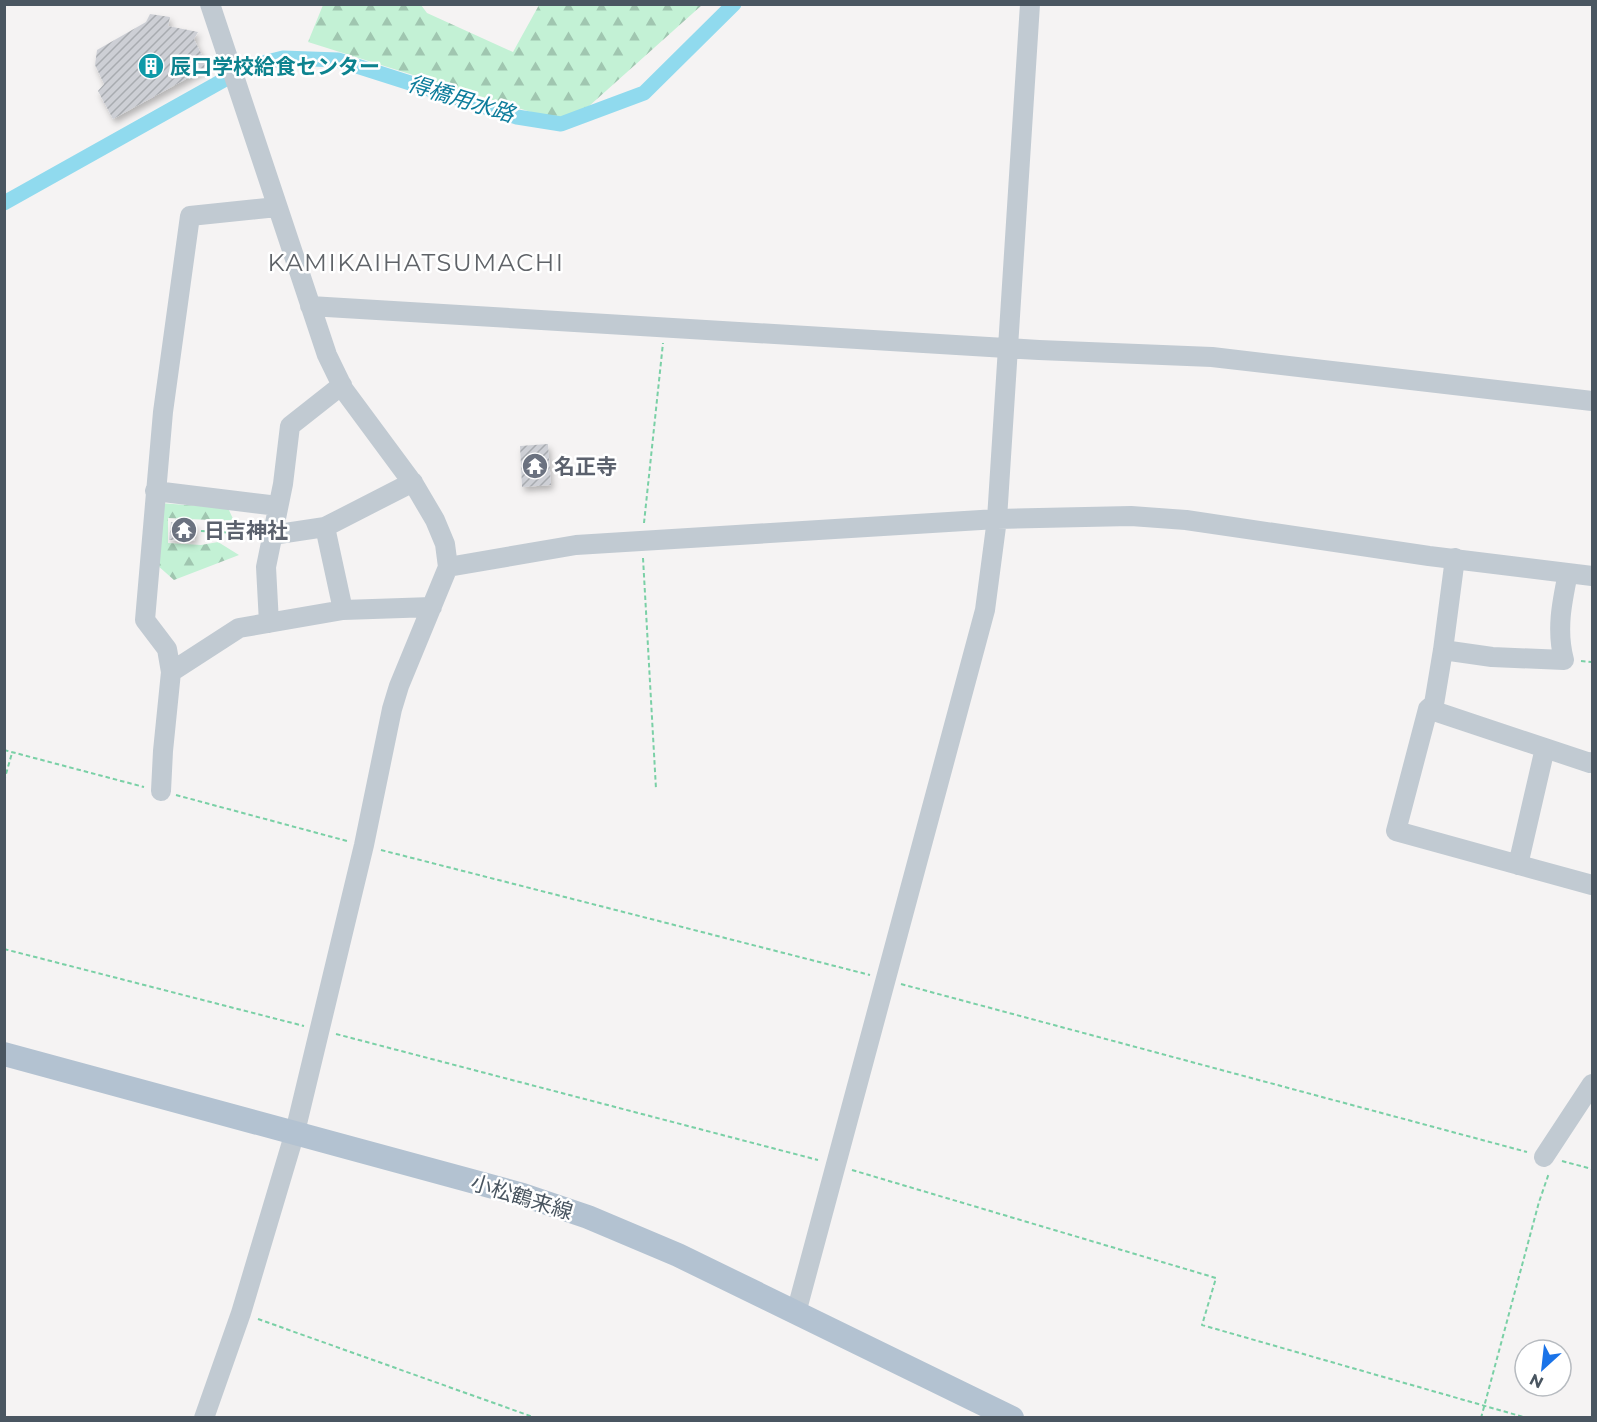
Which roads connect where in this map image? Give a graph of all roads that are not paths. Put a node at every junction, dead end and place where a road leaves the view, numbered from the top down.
1 (210, 4) edge
2 (1030, 4) edge
3 (277, 207) junction
4 (310, 306) junction
5 (1008, 348) junction
6 (342, 385) junction
7 (1593, 401) edge
8 (413, 482) junction
9 (155, 491) junction
10 (278, 506) junction
11 (997, 519) junction
12 (325, 527) junction
13 (272, 535) junction
14 (1455, 558) junction
15 (448, 567) junction
16 (1568, 573) junction
17 (1593, 576) edge
18 (432, 607) junction
19 (343, 610) junction
20 (269, 623) junction
21 (1443, 650) junction
22 (171, 672) junction
23 (1428, 709) junction
24 (1545, 748) junction
25 (1593, 762) edge
26 (161, 791) road end
27 (1518, 864) junction
28 (1593, 885) edge
29 (4, 1054) edge
30 (1593, 1084) edge
31 (296, 1132) junction
32 (1549, 1158) road end
33 (796, 1313) junction
34 (204, 1418) edge
35 (1012, 1418) edge

1 - 3 street
2 - 5 street
3 - 4 street
3 - 9 street
4 - 5 street
4 - 6 street
5 - 7 street
5 - 11 street
6 - 8 street
6 - 10 street
8 - 12 street
8 - 15 street
9 - 10 street
9 - 22 street
10 - 13 street
11 - 14 street
11 - 15 street
11 - 33 street
12 - 13 street
12 - 19 street
13 - 20 street
14 - 16 street
14 - 21 street
15 - 18 street
16 - 17 street
16 - 21 street
18 - 19 street
18 - 31 street
19 - 20 street
20 - 22 street
21 - 23 street
22 - 26 street
23 - 24 street
23 - 27 street
24 - 25 street
24 - 27 street
27 - 28 street
29 - 31 main road, 小松鶴来線
30 - 32 street
31 - 33 main road, 小松鶴来線
31 - 34 street
33 - 35 main road, 小松鶴来線

